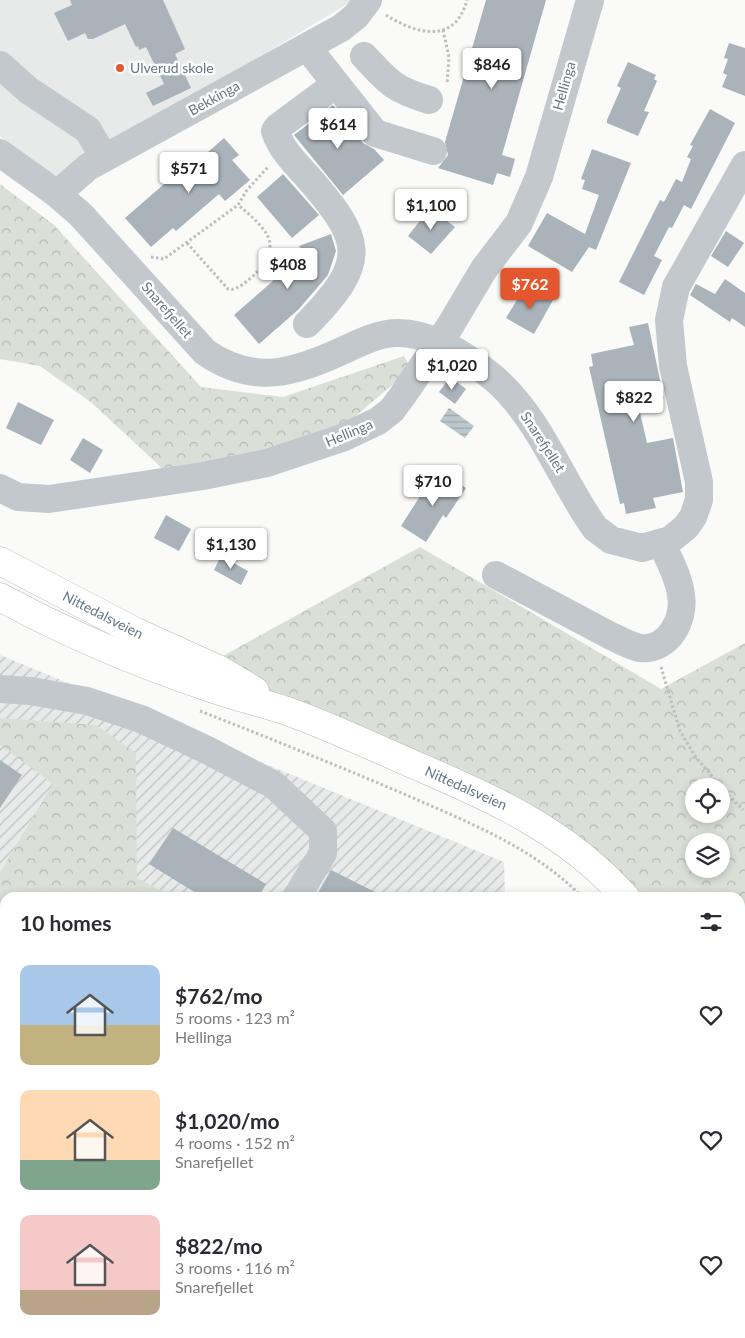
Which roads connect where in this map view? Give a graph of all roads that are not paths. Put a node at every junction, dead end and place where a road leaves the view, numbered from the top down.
1 (590, 0) edge
2 (368, 1) edge
3 (307, 47) junction
4 (364, 56) dead end
5 (0, 65) edge
6 (387, 81) junction
7 (336, 84) junction
8 (428, 100) dead end
9 (358, 111) junction
10 (433, 151) dead end
11 (0, 153) edge
12 (104, 158) junction
13 (745, 165) edge
14 (57, 194) junction
15 (307, 324) dead end
16 (438, 343) junction
17 (0, 488) edge
18 (662, 544) junction
19 (0, 561) edge
20 (496, 575) dead end
21 (0, 597) edge
22 (0, 689) edge
23 (286, 711) junction
24 (300, 892) edge
25 (621, 892) edge

1 - 16 street, Hellinga
2 - 3 street, Bekkinga
3 - 7 street
3 - 12 street, Bekkinga
4 - 6 street
5 - 12 street
6 - 8 street
6 - 9 street
7 - 9 street
7 - 15 street
9 - 10 street
11 - 14 street, Snarefjellet
12 - 14 street, Bekkinga
13 - 18 street, Snarefjellet
14 - 16 street, Snarefjellet
16 - 17 street, Hellinga
16 - 18 street, Snarefjellet
18 - 20 street
19 - 23 main road, Nittedalsveien
21 - 23 main road, Nittedalsveien
22 - 24 street
23 - 25 main road, Nittedalsveien

